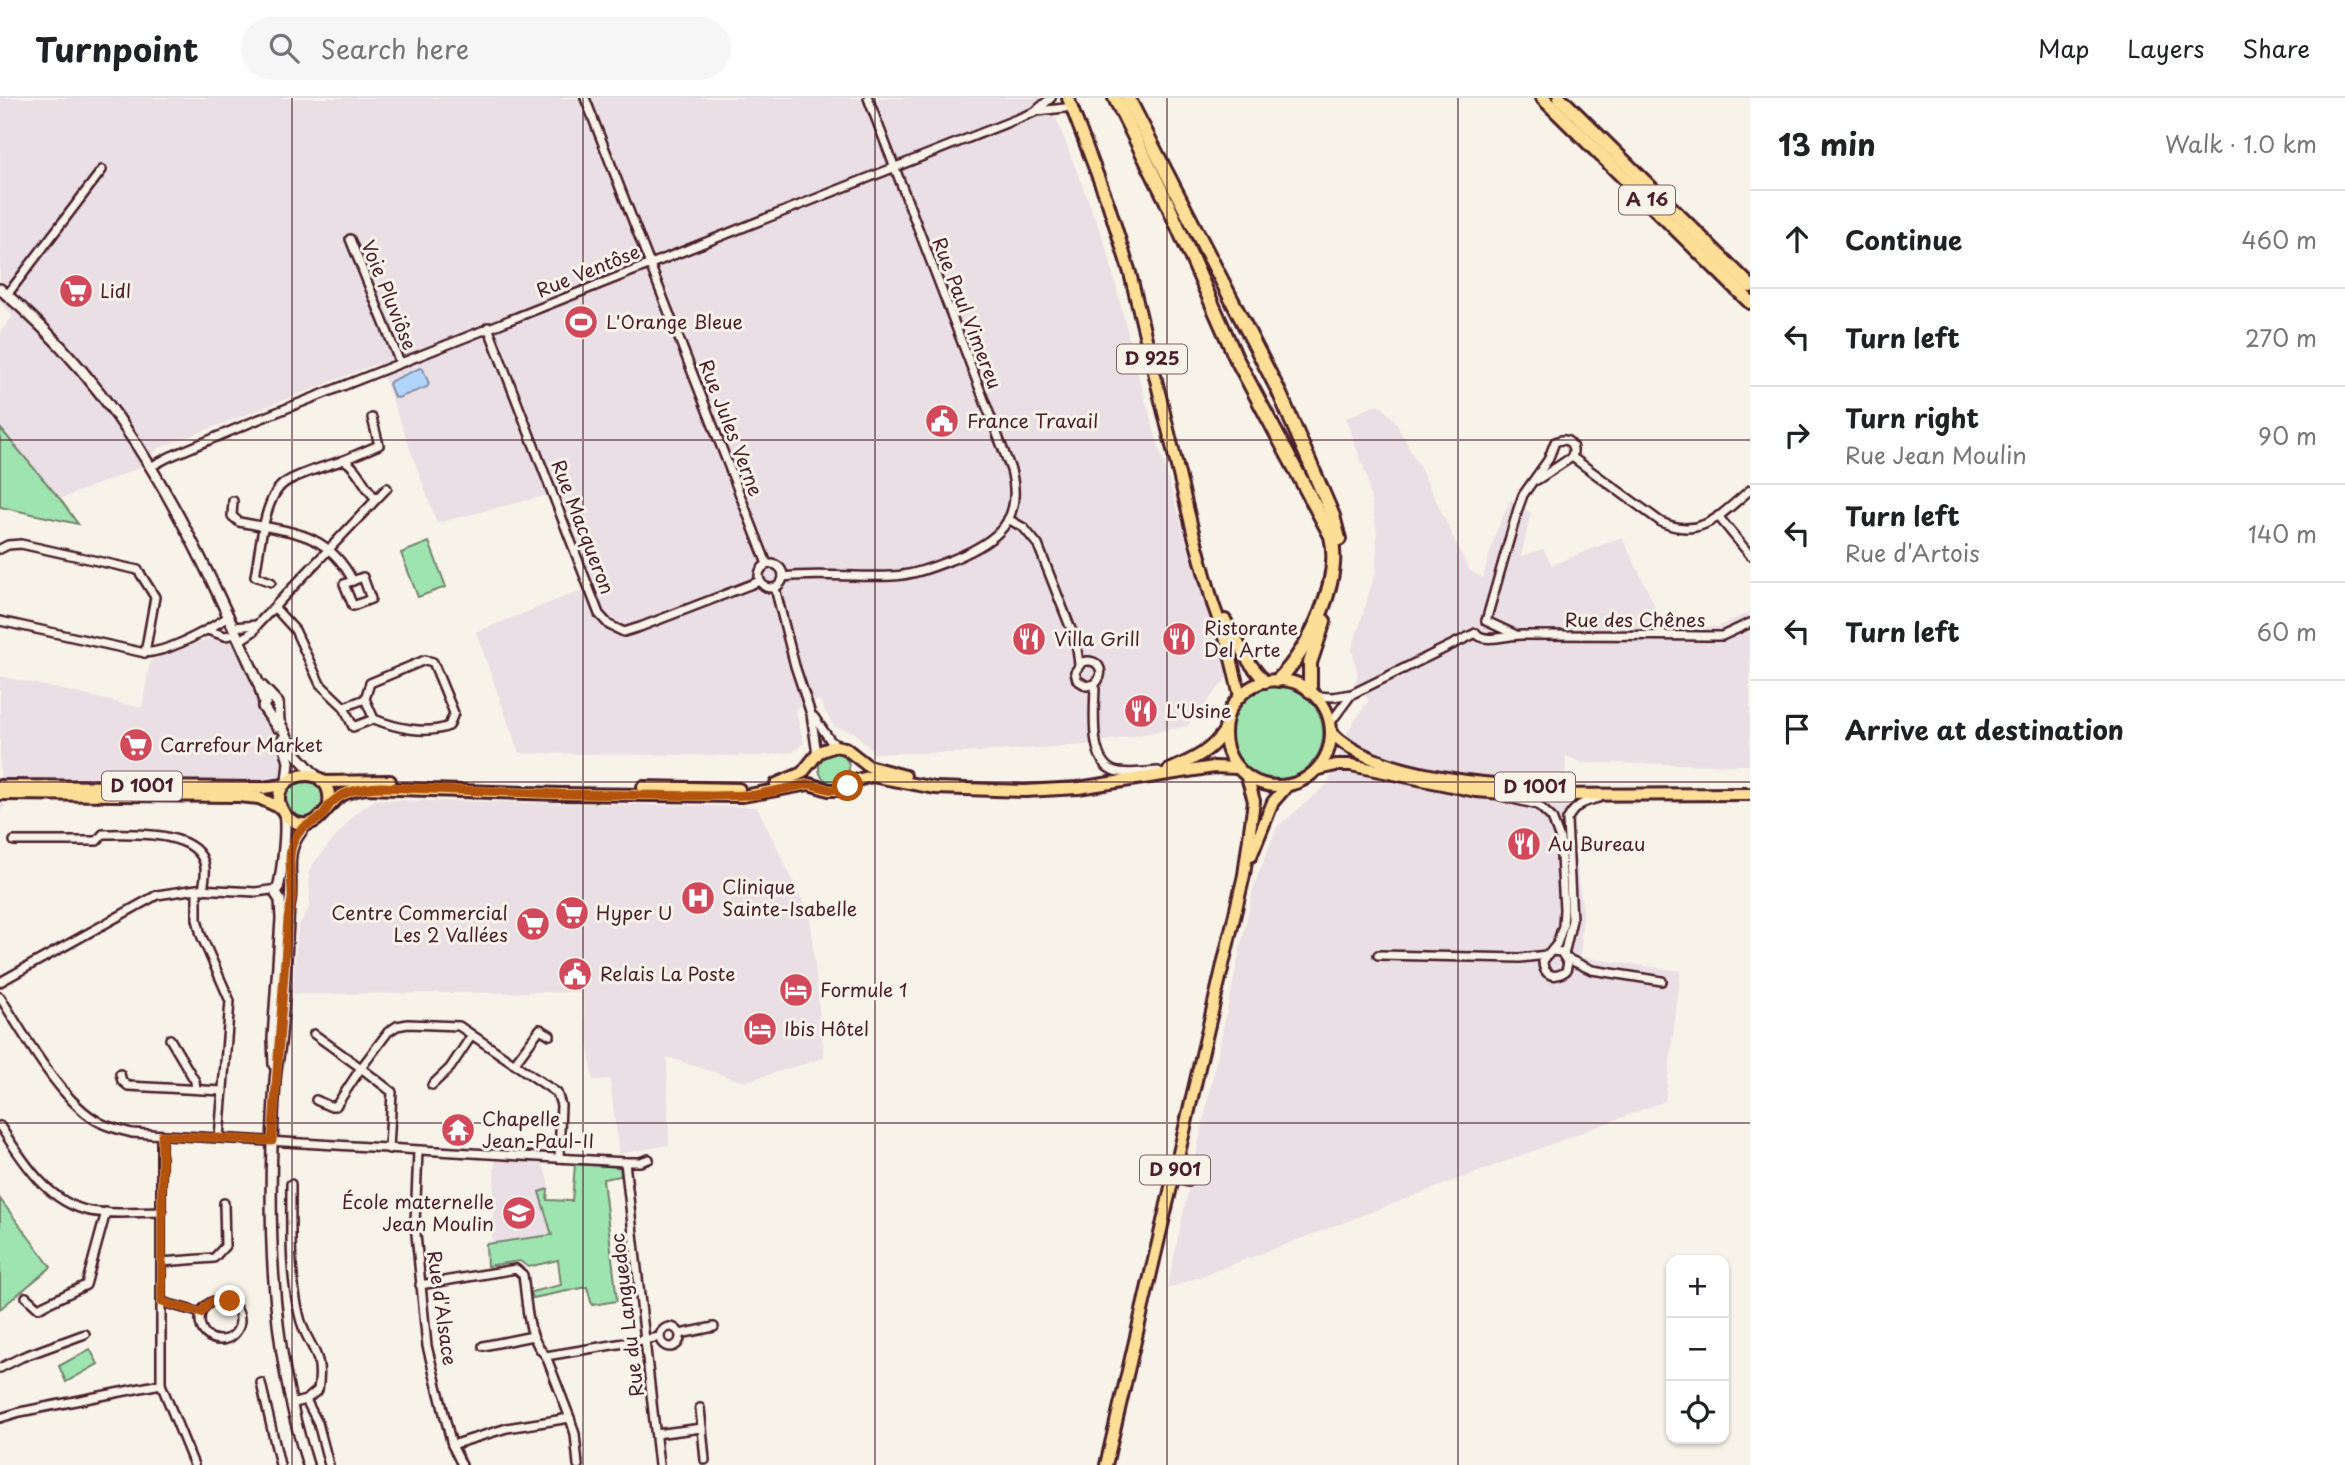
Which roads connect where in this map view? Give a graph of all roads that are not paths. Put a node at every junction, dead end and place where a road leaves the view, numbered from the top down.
1 (585, 98) edge
2 (868, 98) edge
3 (1051, 98) edge
4 (1537, 98) edge
5 (1543, 98) edge
6 (1560, 98) edge
7 (1566, 98) edge
8 (1120, 100) edge
9 (1064, 101) edge
10 (1037, 111) junction
11 (1604, 141) junction
12 (893, 167) junction
13 (102, 170) dead end
14 (1620, 173) junction
15 (350, 239) dead end
16 (651, 263) junction
17 (1750, 286) edge
18 (3, 292) edge
19 (1750, 302) edge
20 (488, 327) junction
21 (400, 363) junction
22 (372, 418) dead end
23 (1551, 453) junction
24 (1572, 457) junction
25 (344, 460) junction
26 (1562, 463) junction
27 (152, 466) junction
28 (1534, 482) junction
29 (387, 488) dead end
30 (1750, 490) edge
31 (376, 499) junction
32 (233, 501) dead end
33 (1718, 516) junction
34 (1008, 519) junction
35 (264, 527) junction
36 (0, 549) edge
37 (329, 549) junction
38 (1750, 555) edge
39 (766, 564) junction
40 (783, 577) junction
41 (352, 581) dead end
42 (271, 582) dead end
43 (760, 582) junction
44 (1209, 585) junction
45 (775, 588) junction
46 (274, 607) junction
47 (0, 621) edge
48 (1489, 623) junction
49 (1750, 624) edge
50 (257, 625) junction
51 (207, 630) junction
52 (234, 630) junction
53 (1476, 633) junction
54 (1517, 635) junction
55 (1491, 637) junction
56 (1076, 642) junction
57 (145, 653) junction
58 (1089, 660) junction
59 (1079, 664) junction
60 (1272, 680) junction
61 (1095, 684) junction
62 (1313, 693) junction
63 (1352, 694) junction
64 (1240, 696) junction
65 (365, 699) junction
66 (268, 700) junction
67 (344, 707) junction
68 (272, 712) junction
69 (811, 713) junction
70 (374, 719) junction
71 (1331, 728) junction
72 (1225, 730) junction
73 (838, 746) junction
74 (852, 755) junction
75 (815, 758) junction
76 (1237, 768) junction
77 (1319, 769) junction
78 (1166, 771) junction
79 (1150, 777) junction
80 (1247, 777) junction
81 (320, 780) junction
82 (286, 783) junction
83 (851, 783) junction
84 (0, 786) edge
85 (822, 787) junction
86 (1286, 787) junction
87 (958, 789) junction
88 (1750, 789) edge
89 (1476, 791) junction
90 (0, 794) edge
91 (1750, 794) edge
92 (1609, 795) junction
93 (328, 805) junction
94 (282, 810) junction
95 (308, 824) junction
96 (14, 841) dead end
97 (1244, 875) junction
98 (200, 889) junction
99 (279, 894) junction
100 (291, 894) junction
101 (1550, 953) junction
102 (1378, 955) dead end
103 (1565, 956) junction
104 (1520, 958) junction
105 (1545, 970) junction
106 (1592, 970) junction
107 (1563, 973) junction
108 (1662, 981) dead end
109 (0, 982) edge
110 (0, 997) edge
111 (314, 1034) dead end
112 (472, 1035) junction
113 (550, 1035) dead end
114 (170, 1039) dead end
115 (514, 1064) junction
116 (362, 1068) junction
117 (120, 1074) dead end
118 (276, 1078) junction
119 (432, 1085) dead end
120 (196, 1089) junction
121 (223, 1091) junction
122 (316, 1101) dead end
123 (0, 1126) edge
124 (162, 1135) junction
125 (219, 1138) junction
126 (272, 1141) junction
127 (389, 1149) junction
128 (418, 1151) junction
129 (559, 1158) junction
130 (649, 1159) dead end
131 (625, 1162) junction
132 (1173, 1178) junction
133 (1188, 1182) dead end
134 (291, 1184) dead end
135 (224, 1203) dead end
136 (106, 1212) junction
137 (162, 1212) junction
138 (162, 1262) junction
139 (420, 1285) junction
140 (26, 1297) dead end
141 (162, 1302) junction
142 (201, 1313) junction
143 (714, 1327) dead end
144 (85, 1334) dead end
145 (680, 1334) junction
146 (533, 1336) junction
147 (660, 1337) junction
148 (645, 1339) junction
149 (482, 1346) dead end
150 (546, 1356) junction
151 (0, 1368) edge
152 (261, 1383) dead end
153 (162, 1384) junction
154 (306, 1400) junction
155 (291, 1404) junction
156 (700, 1408) dead end
157 (0, 1418) edge
158 (570, 1418) junction
159 (702, 1428) junction
160 (656, 1434) junction
161 (452, 1445) junction
162 (705, 1460) dead end
163 (194, 1465) edge
164 (280, 1465) edge
165 (308, 1465) edge
166 (329, 1465) edge
167 (462, 1465) edge
168 (578, 1465) edge
169 (659, 1465) edge
170 (1106, 1465) edge

1 - 16 street, Rue Jules Verne
2 - 12 street, Rue Paul Vimereu
3 - 10 street, Rue Ventôse
4 - 14 highway
5 - 14 highway, A 16
6 - 11 highway, A 16
7 - 11 highway
8 - 60 highway
8 - 62 highway
9 - 10 street, Rue Ventôse
9 - 44 main road, D 925
10 - 12 street, Rue Ventôse
11 - 17 highway, A 16
12 - 16 street, Rue Ventôse
12 - 34 street, Rue Paul Vimereu
13 - 18 street
14 - 19 highway, A 16
15 - 21 street, Voie Pluviôse
16 - 20 street, Rue Ventôse
16 - 39 street, Rue Jules Verne
18 - 27 street
20 - 21 street, Rue Ventôse
20 - 43 street, Rue Macqueron
21 - 27 street, Rue Ventôse
22 - 25 street
23 - 24 street
23 - 26 street
23 - 28 street
24 - 26 street
24 - 33 street
25 - 31 street
25 - 35 street
26 - 28 street
27 - 52 street
28 - 48 street
29 - 31 street
30 - 33 street
31 - 37 street
32 - 35 street
33 - 38 street
34 - 40 street
34 - 56 street
35 - 37 street
35 - 42 street
36 - 57 street
37 - 41 street
37 - 46 street
39 - 40 street
39 - 43 street
40 - 45 street
43 - 45 street
44 - 60 main road, D 925
44 - 64 main road, D 925
45 - 69 street
46 - 50 street
46 - 67 street
47 - 57 street
48 - 53 street
48 - 54 street, Rue des Chênes
48 - 55 street
49 - 54 street, Rue des Chênes
50 - 52 street
50 - 52 street
51 - 52 street
51 - 52 street
51 - 57 street
52 - 66 street
53 - 55 street
53 - 63 street
54 - 55 street, Rue des Chênes
56 - 58 street
56 - 59 street
58 - 59 street
58 - 61 street
59 - 61 street
60 - 62 main road
60 - 64 main road
61 - 78 street
62 - 63 street
62 - 71 main road
63 - 71 street
64 - 72 main road
65 - 67 street
65 - 70 street
65 - 70 street
66 - 68 street
66 - 68 street
67 - 70 street
68 - 81 street
68 - 82 street
69 - 73 street
69 - 75 street
71 - 77 main road
71 - 88 main road, D 1001
72 - 76 main road
72 - 78 main road
73 - 74 main road
73 - 75 main road
74 - 83 main road
74 - 87 main road
75 - 81 main road
75 - 85 main road
76 - 79 main road
76 - 80 main road
77 - 86 main road
77 - 89 main road, D 1001
78 - 79 main road
79 - 87 main road
80 - 86 main road
80 - 97 main road, D 901
81 - 82 main road
81 - 93 main road
82 - 84 main road, D 1001
82 - 94 main road
83 - 85 main road
83 - 87 main road
85 - 93 main road
86 - 97 main road, D 901
89 - 92 main road, D 1001
89 - 101 street
90 - 94 main road, D 1001
91 - 92 main road, D 1001
92 - 103 street
93 - 95 main road
94 - 95 main road
94 - 99 street
95 - 100 street
96 - 98 street
97 - 132 main road, D 901
98 - 99 street
98 - 109 street
98 - 121 street
99 - 100 street
99 - 100 street
99 - 118 street
100 - 118 street
101 - 103 street
101 - 104 street
101 - 105 street
102 - 104 street
103 - 106 street
103 - 107 street
104 - 105 street
105 - 107 street
106 - 107 street
106 - 108 street
110 - 124 street
111 - 116 street
112 - 115 street
112 - 116 street
112 - 119 street
113 - 115 street
114 - 120 street
115 - 129 street
116 - 122 street
116 - 127 street
117 - 120 street
118 - 126 street
120 - 121 street
121 - 125 street
123 - 136 street
124 - 125 street
124 - 137 street
125 - 126 street
126 - 127 street
126 - 155 street
127 - 128 street
128 - 129 street
128 - 139 street, Rue d'Alsace
129 - 131 street
130 - 131 street
131 - 148 street, Rue du Languedoc
132 - 133 street
132 - 170 main road, D 901
134 - 154 street
135 - 138 street
136 - 137 street
136 - 140 street
137 - 138 street
138 - 141 street
139 - 146 street
139 - 161 street, Rue d'Alsace
141 - 142 street
141 - 153 street
142 - 142 street
143 - 145 street
144 - 151 street
145 - 147 street
145 - 147 street
146 - 149 street
146 - 150 street
147 - 148 street
148 - 150 street
148 - 160 street, Rue du Languedoc
150 - 158 street
152 - 164 street
153 - 157 street
153 - 163 street
154 - 155 street
154 - 166 street
155 - 165 street
156 - 159 street
158 - 161 street
158 - 168 street
159 - 160 street
159 - 162 street
160 - 169 street, Rue du Languedoc
161 - 167 street, Rue d'Alsace

